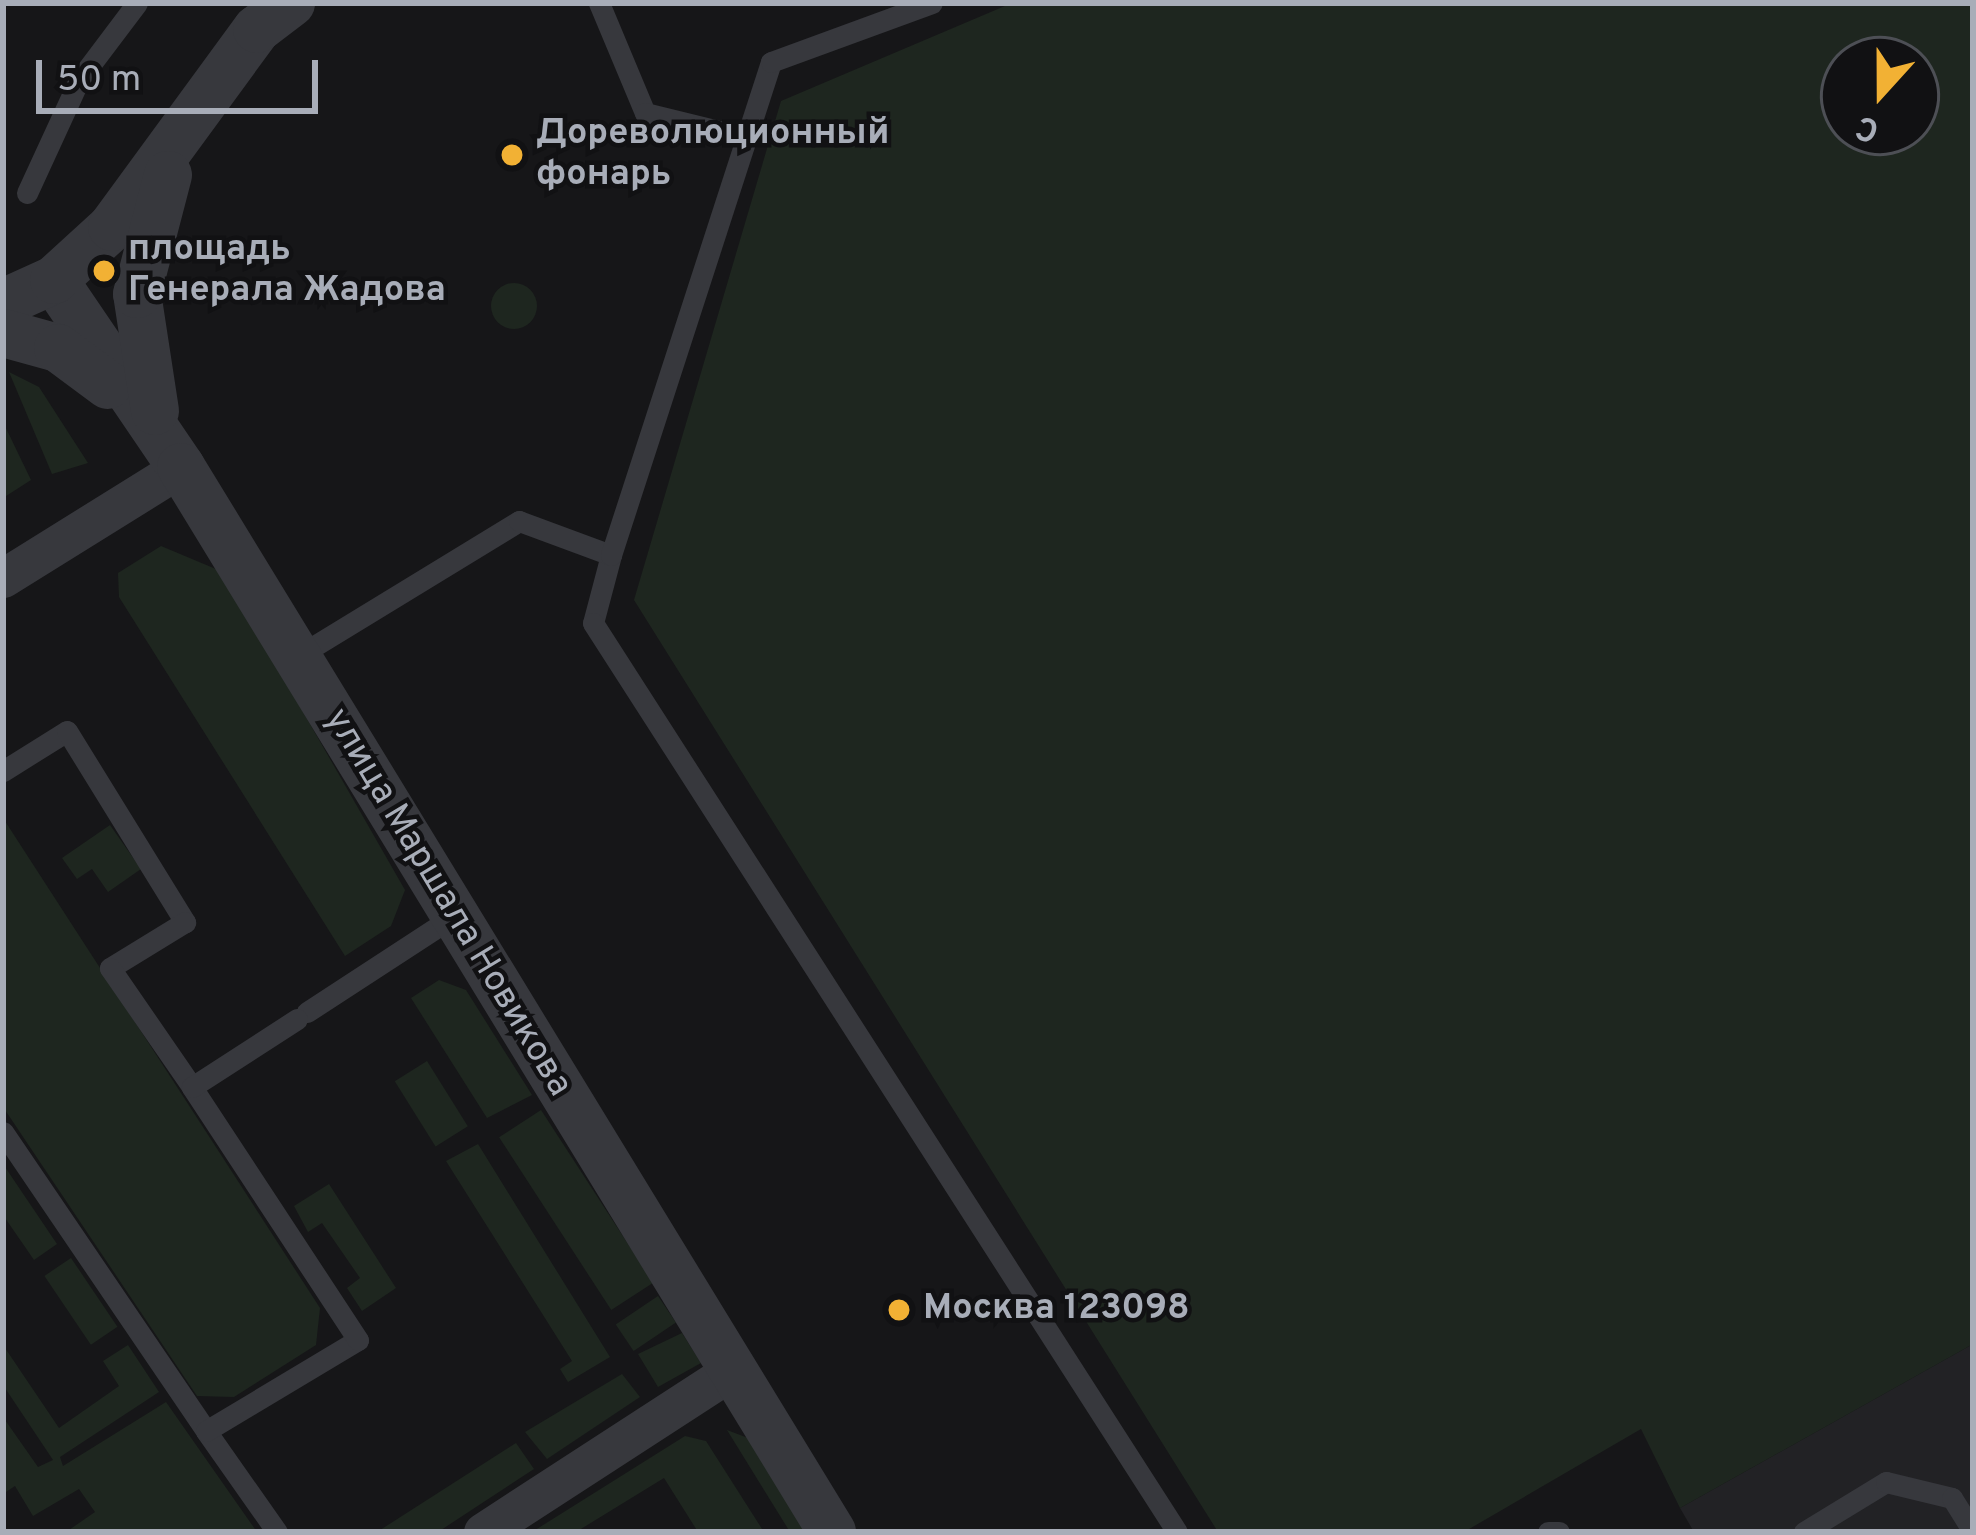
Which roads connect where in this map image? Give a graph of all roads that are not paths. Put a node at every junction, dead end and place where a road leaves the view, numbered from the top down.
1 (137, 3) edge
2 (291, 3) edge
3 (599, 3) edge
4 (932, 3) edge
5 (182, 135) junction
6 (747, 138) junction
7 (27, 193) dead end
8 (54, 280) junction
9 (3, 303) edge
10 (3, 333) edge
11 (170, 450) junction
12 (611, 555) junction
13 (3, 578) edge
14 (298, 656) junction
15 (3, 771) edge
16 (454, 916) junction
17 (192, 1088) junction
18 (3, 1132) edge
19 (731, 1371) junction
20 (206, 1431) junction
21 (1973, 1531) edge
22 (277, 1532) edge
23 (483, 1532) edge
24 (832, 1532) edge
25 (1177, 1532) edge
26 (1548, 1532) edge
27 (1559, 1532) edge
28 (1804, 1532) edge

1 - 7 lane
2 - 5 street
3 - 6 lane
4 - 6 lane
5 - 8 street
5 - 11 street
6 - 12 lane
8 - 9 street
8 - 11 street, улица Маршала Новикова
10 - 11 street
11 - 13 street
11 - 14 street, улица Маршала Новикова
12 - 14 lane
12 - 25 lane
14 - 16 street, улица Маршала Новикова
15 - 17 lane
16 - 17 lane
16 - 19 street, улица Маршала Новикова
17 - 20 lane
18 - 20 lane
19 - 23 street
19 - 24 street, улица Маршала Новикова
20 - 22 lane
21 - 28 lane
26 - 27 lane

